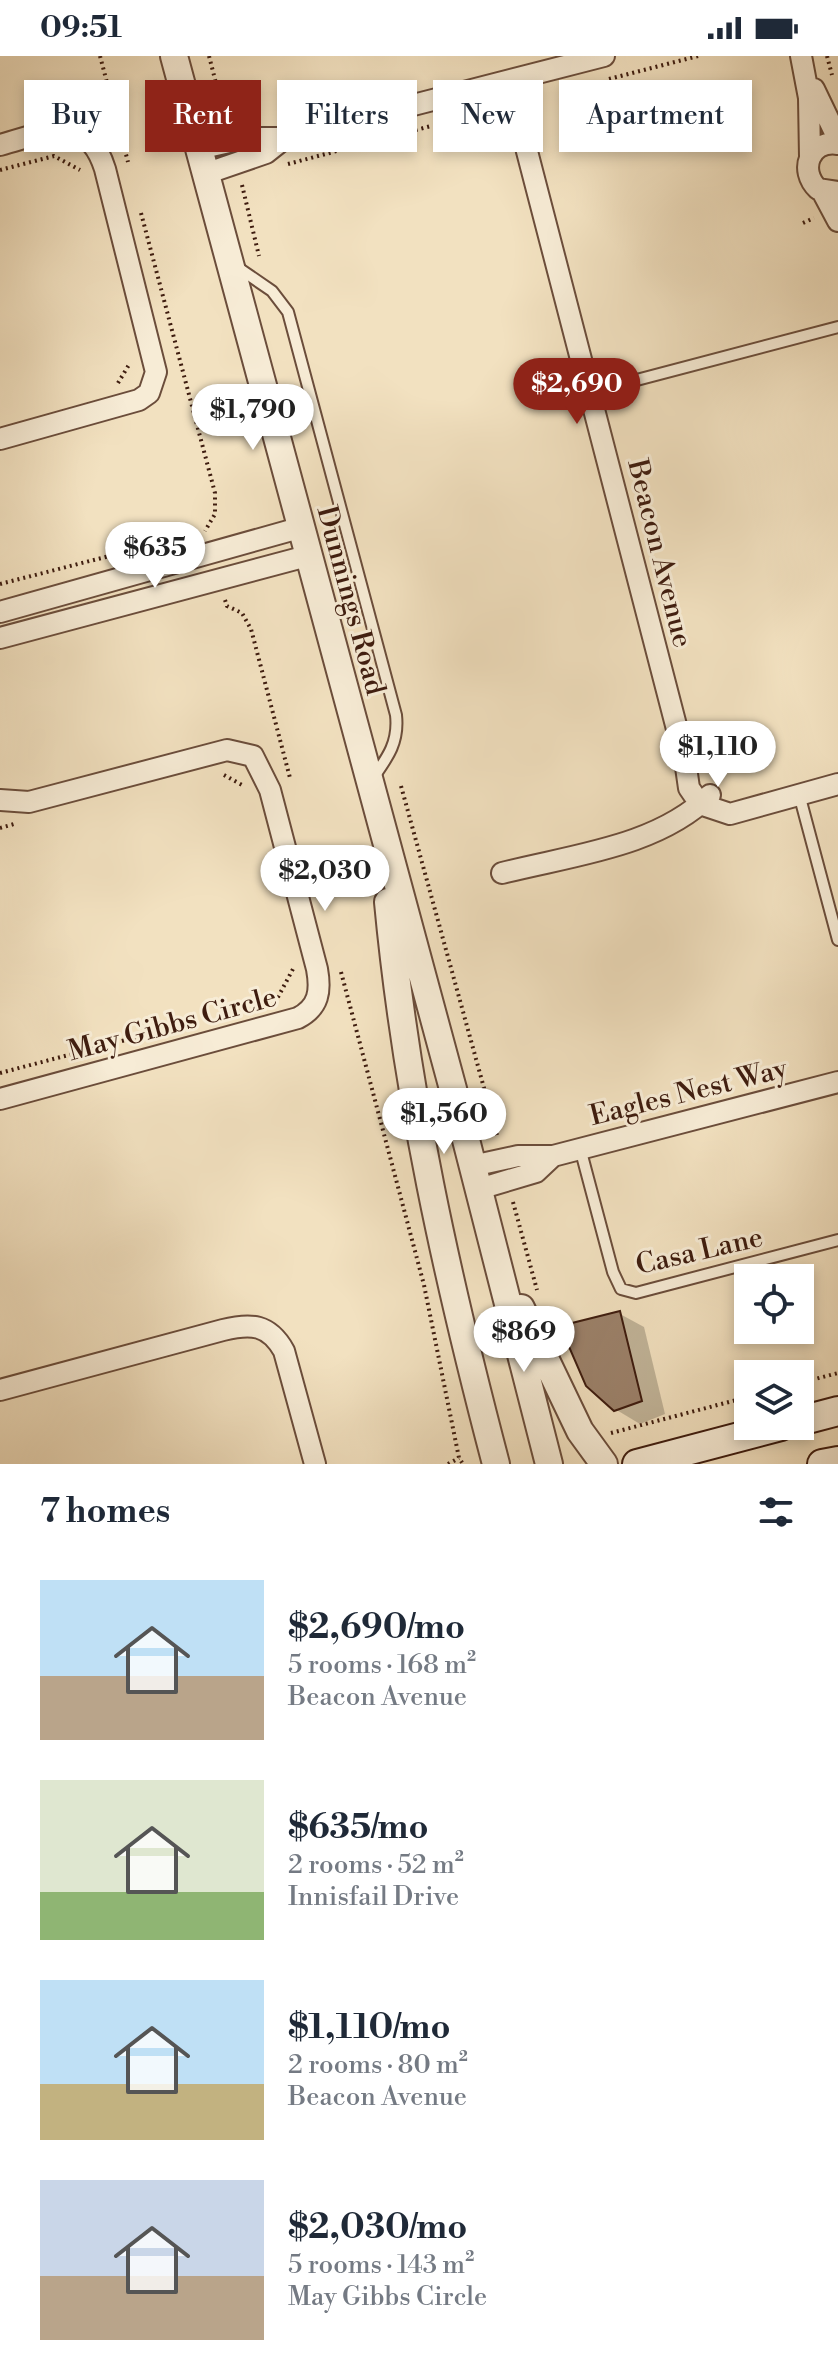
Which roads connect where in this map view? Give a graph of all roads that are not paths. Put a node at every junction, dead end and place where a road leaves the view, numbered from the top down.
1 (174, 56) edge
2 (604, 56) edge
3 (804, 65) edge
4 (516, 80) edge
5 (433, 101) edge
6 (838, 141) edge
7 (0, 145) edge
8 (528, 152) edge
9 (810, 157) junction
10 (201, 162) junction
11 (830, 192) edge
12 (838, 221) edge
13 (229, 261) junction
14 (838, 327) edge
15 (591, 392) junction
16 (0, 439) edge
17 (299, 528) junction
18 (307, 556) junction
19 (0, 612) edge
20 (0, 638) edge
21 (368, 784) junction
22 (838, 784) edge
23 (799, 794) junction
24 (0, 800) edge
25 (705, 800) junction
26 (382, 835) junction
27 (502, 873) dead end
28 (838, 940) edge
29 (838, 1082) edge
30 (0, 1099) edge
31 (580, 1148) junction
32 (553, 1156) junction
33 (476, 1178) junction
34 (838, 1240) edge
35 (494, 1246) junction
36 (0, 1390) edge
37 (838, 1411) edge
38 (814, 1417) edge
39 (734, 1438) edge
40 (838, 1461) edge
41 (315, 1464) edge
42 (496, 1464) edge
43 (549, 1464) edge
44 (604, 1464) edge
45 (637, 1464) edge
46 (822, 1464) edge

1 - 10 street, Dunnings Road
2 - 4 street
3 - 6 street
3 - 9 street
5 - 10 street
6 - 9 street
7 - 16 street
8 - 15 street, Beacon Avenue
9 - 11 street
10 - 13 street, Dunnings Road
11 - 12 street
13 - 17 street, Dunnings Road
13 - 21 lane
14 - 15 lane
15 - 25 street, Beacon Avenue
17 - 18 street, Dunnings Road
17 - 19 street
18 - 20 street
18 - 21 street, Dunnings Road
21 - 26 street, Dunnings Road
22 - 23 street
23 - 25 street
23 - 28 lane
24 - 30 street, May Gibbs Circle
25 - 27 street
26 - 33 street, Dunnings Road
26 - 42 street, Dunnings Road
29 - 31 street, Eagles Nest Way
31 - 32 street, Eagles Nest Way
31 - 34 lane, Casa Lane
32 - 33 street, Eagles Nest Way
32 - 33 street, Eagles Nest Way
33 - 35 street, Dunnings Road
35 - 43 street, Dunnings Road
35 - 44 street
36 - 41 street
37 - 38 main road
39 - 45 main road
40 - 46 main road

